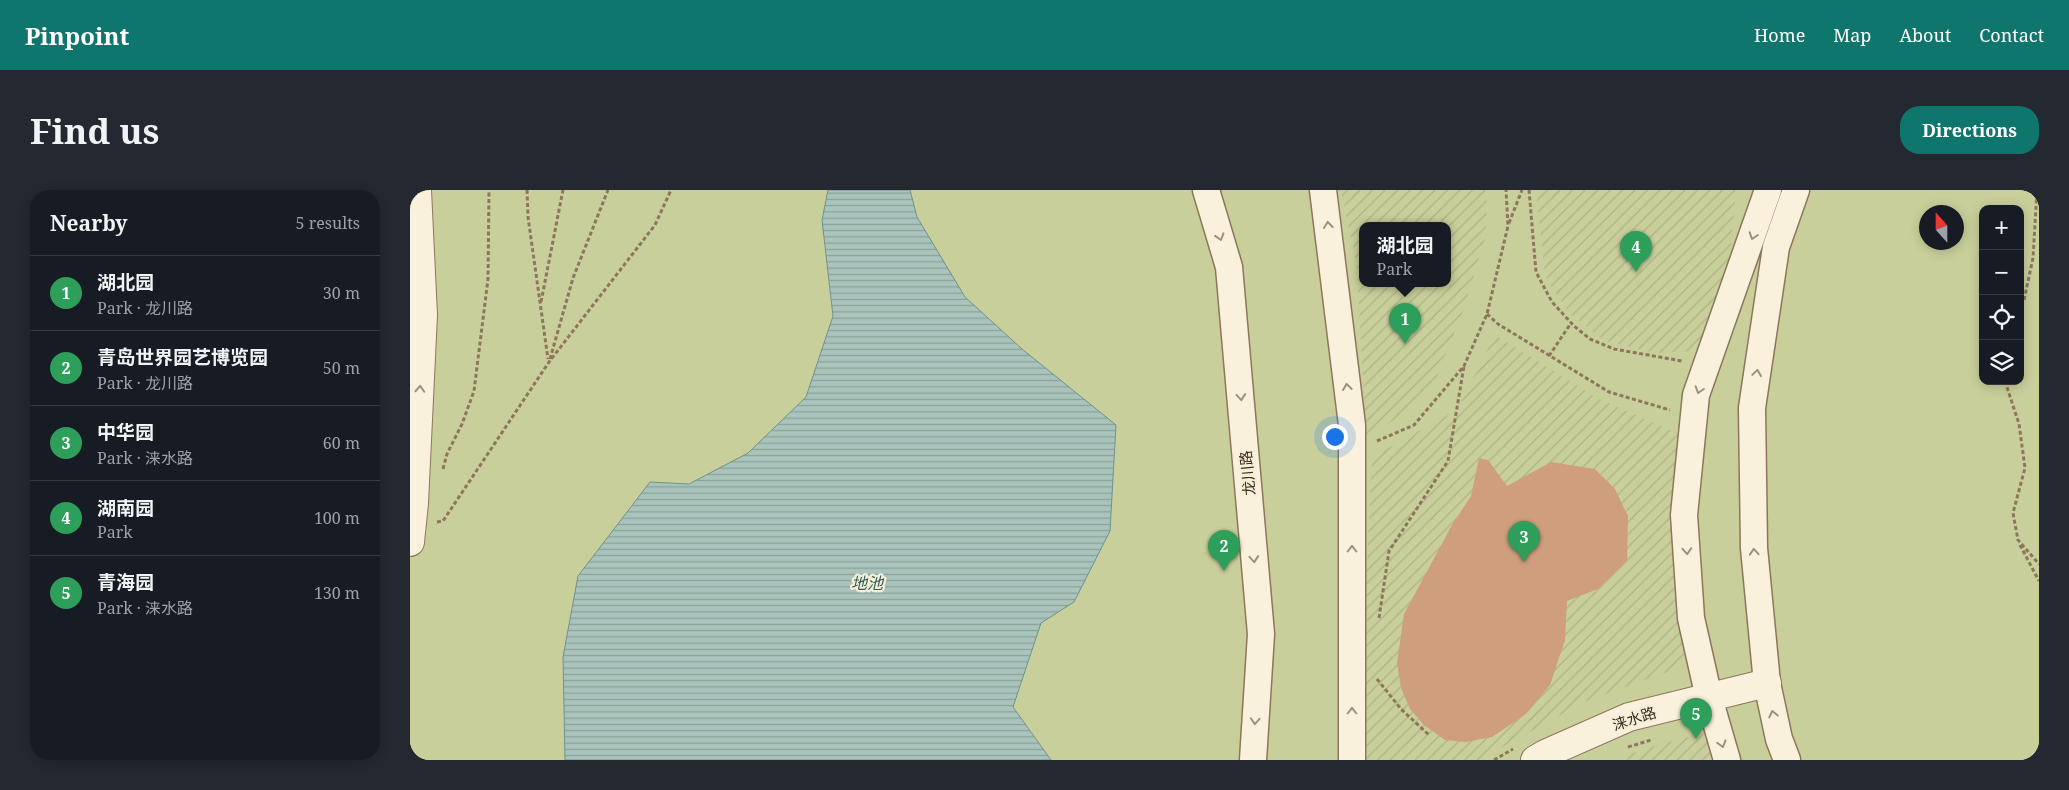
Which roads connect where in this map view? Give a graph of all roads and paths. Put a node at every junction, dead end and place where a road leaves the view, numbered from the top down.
1 (417, 190) edge
2 (489, 190) edge
3 (527, 190) edge
4 (563, 190) edge
5 (608, 190) edge
6 (671, 190) edge
7 (1206, 190) edge
8 (1323, 190) edge
9 (1506, 190) edge
10 (1522, 190) edge
11 (1528, 190) edge
12 (1768, 190) edge
13 (1796, 190) edge
14 (2036, 190) edge
15 (1508, 226) junction
16 (2024, 300) edge
17 (540, 305) junction
18 (1487, 314) junction
19 (1571, 323) junction
20 (1549, 356) junction
21 (549, 362) junction
22 (1464, 366) junction
23 (1707, 366) junction
24 (2006, 385) edge
25 (1694, 418) junction
26 (1352, 452) junction
27 (442, 471) dead end
28 (411, 533) edge
29 (2018, 540) junction
30 (2039, 564) edge
31 (2039, 581) edge
32 (1378, 626) dead end
33 (1375, 677) dead end
34 (1767, 683) junction
35 (1709, 698) junction
36 (1429, 735) dead end
37 (1653, 739) dead end
38 (1627, 748) dead end
39 (1253, 760) edge
40 (1352, 760) edge
41 (1535, 760) edge
42 (1727, 760) edge
43 (1787, 760) edge

28 -> 1 street
2 - 27 path
3 - 17 path
4 - 17 path
5 - 21 path
6 - 21 path
7 -> 39 street, 龙川路
26 -> 8 street
9 - 15 path
10 - 15 path
11 - 19 path
12 -> 23 street
34 -> 13 street
14 - 16 path
15 - 18 path
17 - 21 path
18 - 20 path
18 - 22 path
19 - 20 path
19 - 23 path
20 - 25 path
21 - 28 path
22 - 26 path
22 - 32 path
23 -> 25 street
24 - 29 path
25 -> 35 street
40 -> 26 street
29 - 30 path
29 - 31 path
33 - 36 path
34 - 35 street, 涞水路
43 -> 34 street
35 - 41 street, 涞水路
35 -> 42 street
37 - 38 path

